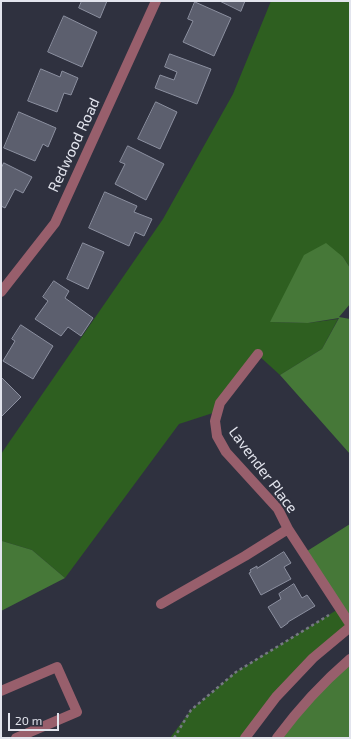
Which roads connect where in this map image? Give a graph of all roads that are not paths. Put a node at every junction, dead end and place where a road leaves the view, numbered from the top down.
1 (156, 1) edge
2 (1, 292) edge
3 (258, 354) dead end
4 (288, 529) junction
5 (161, 604) dead end
6 (350, 624) edge
7 (350, 627) edge
8 (350, 659) edge
9 (1, 691) edge
10 (16, 738) edge
11 (245, 738) edge
12 (277, 738) edge

1 - 2 street, Redwood Road
3 - 4 street, Lavender Place
4 - 5 street
4 - 6 street, Lavender Place
7 - 11 street
8 - 12 street
9 - 10 street

